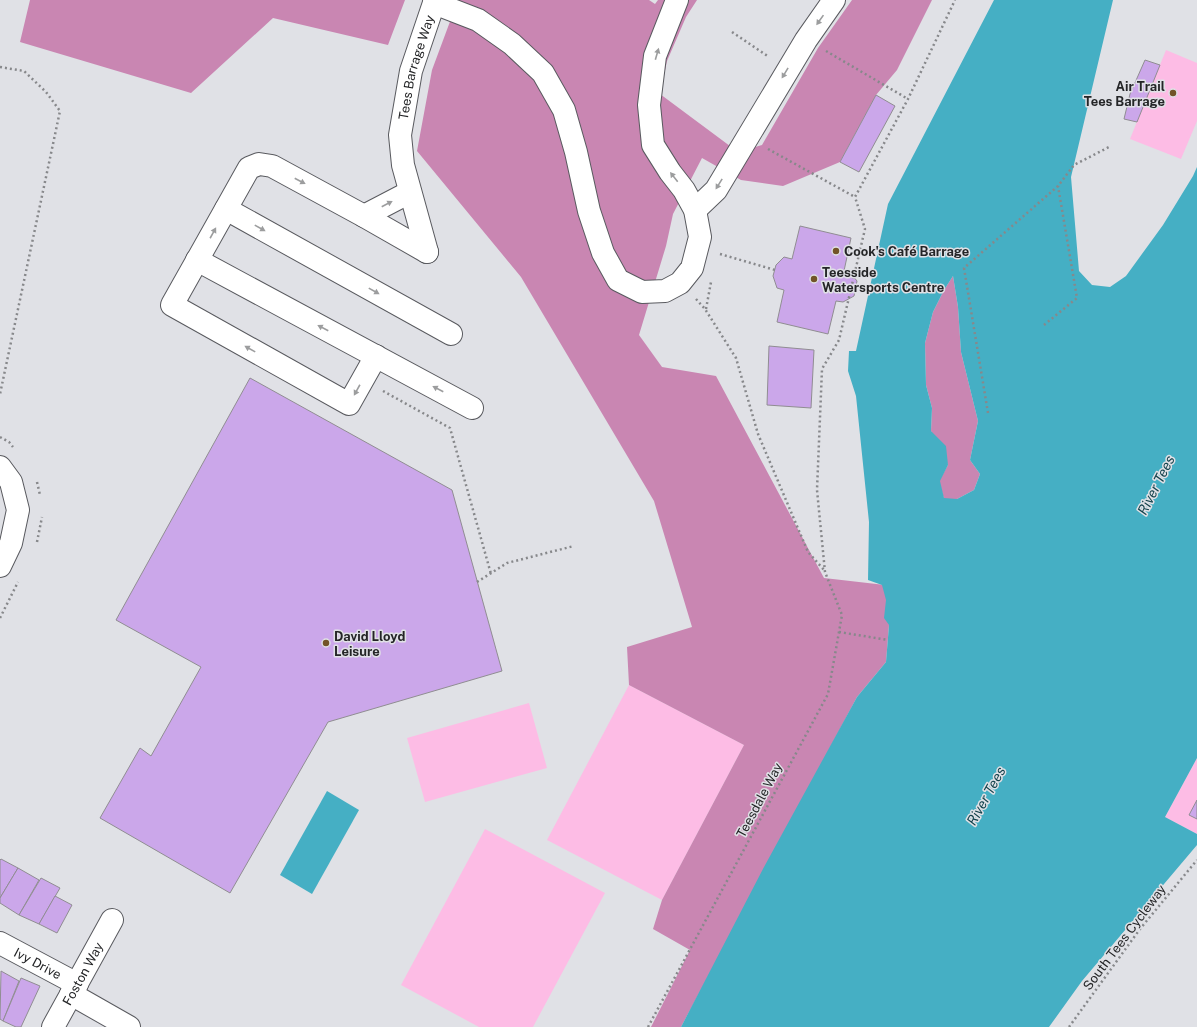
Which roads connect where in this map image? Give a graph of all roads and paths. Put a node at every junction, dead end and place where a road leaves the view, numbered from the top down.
1 (677, 0) edge
2 (834, 0) edge
3 (954, 0) edge
4 (434, 1) edge
5 (732, 32) dead end
6 (829, 53) dead end
7 (0, 67) edge
8 (787, 70) junction
9 (908, 99) junction
10 (1111, 146) dead end
11 (771, 150) dead end
12 (1058, 186) junction
13 (410, 192) junction
14 (856, 197) junction
15 (226, 209) junction
16 (695, 210) junction
17 (364, 216) junction
18 (718, 254) dead end
19 (197, 260) junction
20 (775, 270) dead end
21 (680, 283) junction
22 (1044, 325) dead end
23 (451, 334) dead end
24 (376, 356) junction
25 (363, 380) junction
26 (0, 394) edge
27 (472, 408) dead end
28 (988, 412) dead end
29 (0, 467) edge
30 (574, 546) dead end
31 (0, 566) edge
32 (825, 572) junction
33 (491, 574) junction
34 (477, 582) dead end
35 (839, 632) junction
36 (888, 640) dead end
37 (1197, 860) edge
38 (112, 920) dead end
39 (0, 943) edge
40 (74, 989) junction
41 (53, 1027) edge
42 (129, 1027) edge
43 (648, 1027) edge
44 (1069, 1027) edge

16 -> 1 street
2 -> 8 street
3 - 9 path
4 - 13 street, Tees Barrage Way
4 - 21 street
5 - 8 path
6 - 9 path
7 - 26 path
8 -> 16 street
9 - 14 path
10 - 12 path
11 - 14 path
12 - 22 path
12 - 28 path
17 -> 13 street
13 - 17 street, Tees Barrage Way
14 - 32 path
15 -> 17 street
19 -> 15 street
15 -> 23 street
16 - 21 street
18 - 20 path
24 -> 19 street
25 -> 19 street
21 - 32 path
24 - 25 street
27 -> 24 street
25 - 33 path
29 - 31 street
30 - 33 path
32 - 35 path, Teesdale Way
33 - 34 path
35 - 36 path
35 - 43 path, Teesdale Way
37 - 44 path, South Tees Cycleway
38 - 40 street, Foston Way
39 - 40 street, Ivy Drive
40 - 41 street, Foston Way
40 - 42 street, Ivy Drive

